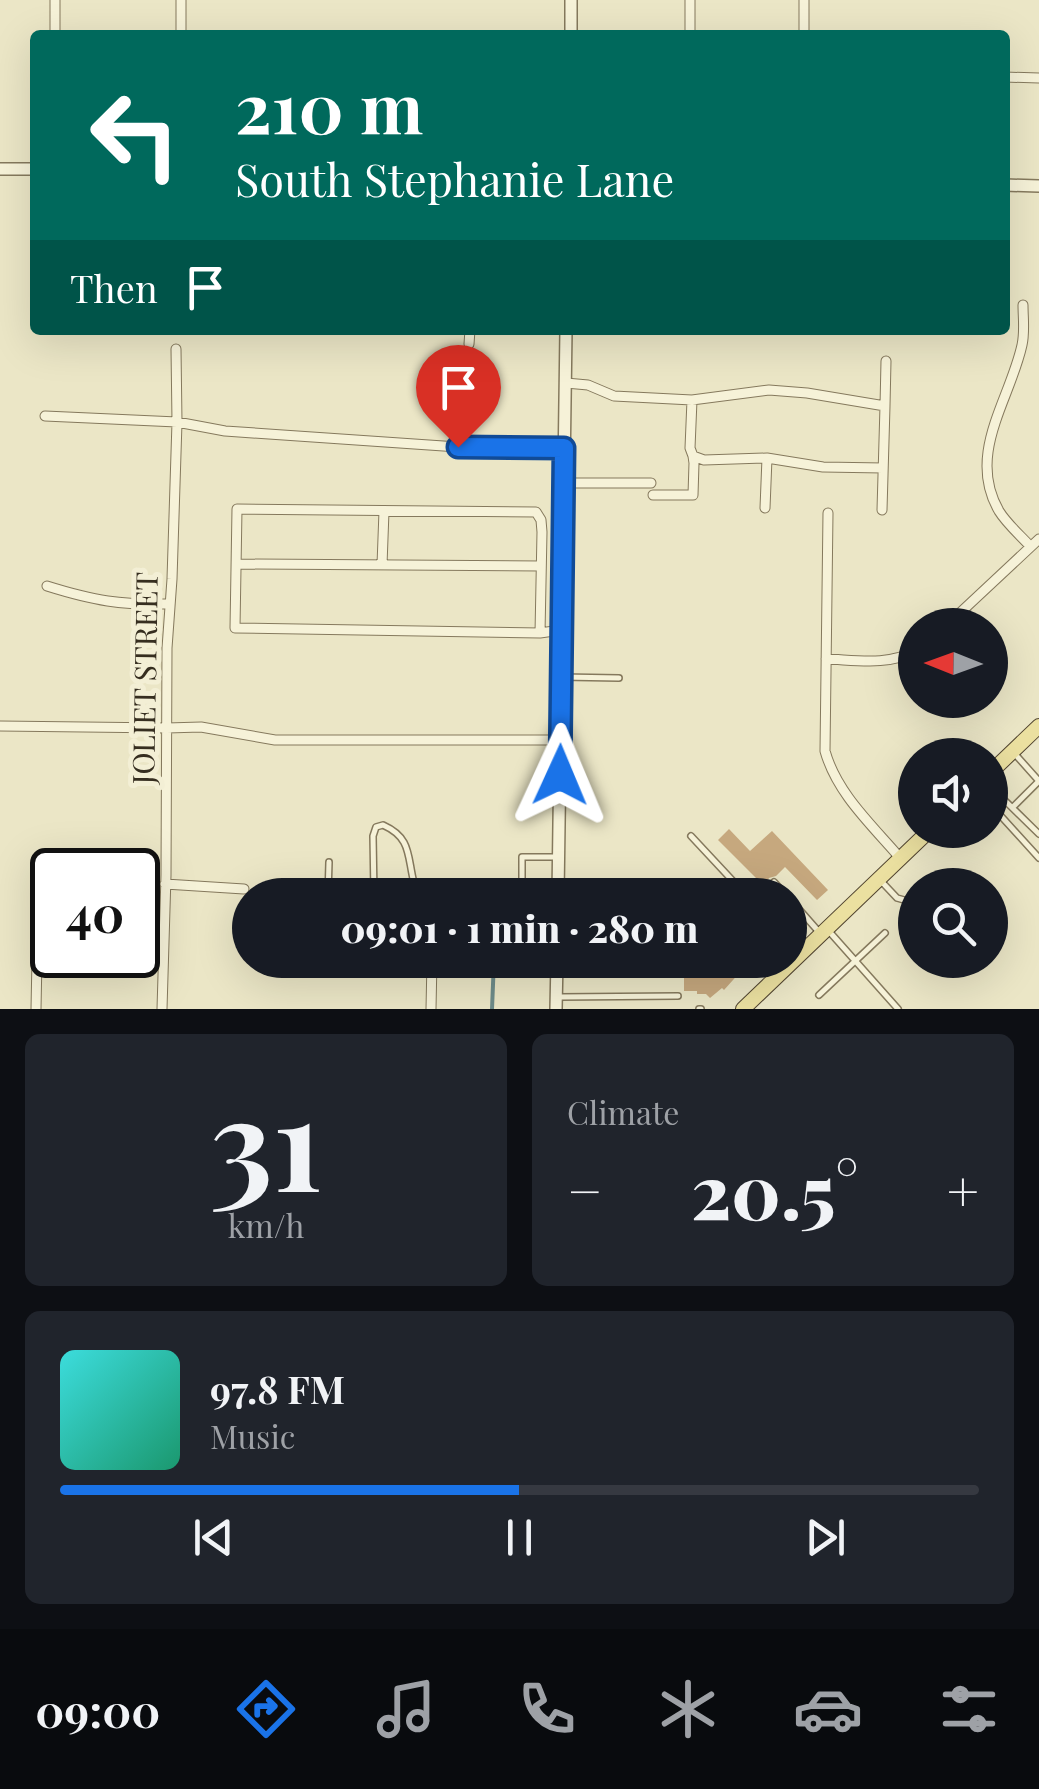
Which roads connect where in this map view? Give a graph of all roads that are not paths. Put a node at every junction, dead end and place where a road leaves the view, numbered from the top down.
1 (54, 0) edge
2 (181, 0) edge
3 (571, 0) edge
4 (690, 0) edge
5 (804, 0) edge
6 (54, 30) edge
7 (181, 30) edge
8 (571, 30) edge
9 (690, 30) edge
10 (804, 30) edge
11 (1010, 77) edge
12 (1039, 78) edge
13 (0, 169) edge
14 (30, 169) edge
15 (1010, 185) edge
16 (1039, 186) edge
17 (1022, 305) dead end
18 (470, 335) edge
19 (566, 335) edge
20 (470, 344) dead end
21 (176, 349) dead end
22 (886, 360) dead end
23 (566, 383) junction
24 (692, 400) junction
25 (885, 406) junction
26 (45, 416) dead end
27 (177, 422) junction
28 (564, 448) junction
29 (692, 456) junction
30 (768, 458) junction
31 (882, 468) junction
32 (650, 483) dead end
33 (563, 484) junction
34 (653, 495) dead end
35 (765, 508) dead end
36 (882, 510) dead end
37 (384, 511) junction
38 (828, 513) dead end
39 (1039, 538) edge
40 (1030, 546) junction
41 (236, 564) junction
42 (382, 565) junction
43 (541, 566) junction
44 (47, 586) dead end
45 (169, 604) junction
46 (965, 608) edge
47 (560, 630) junction
48 (540, 633) junction
49 (826, 659) junction
50 (898, 659) edge
51 (560, 677) junction
52 (619, 678) dead end
53 (0, 726) edge
54 (1039, 726) edge
55 (167, 728) junction
56 (560, 740) junction
57 (1012, 751) junction
58 (1008, 755) edge
59 (1039, 781) edge
60 (1008, 803) edge
61 (1012, 807) junction
62 (1008, 824) edge
63 (1039, 834) edge
64 (691, 836) dead end
65 (911, 848) edge
66 (558, 857) junction
67 (1039, 858) edge
68 (900, 859) junction
69 (328, 862) dead end
70 (328, 878) edge
71 (374, 878) edge
72 (413, 878) edge
73 (522, 878) edge
74 (558, 878) edge
75 (730, 878) edge
76 (879, 879) junction
77 (166, 884) junction
78 (232, 888) edge
79 (898, 898) edge
80 (807, 915) edge
81 (824, 932) junction
82 (885, 933) dead end
83 (807, 942) edge
84 (855, 960) junction
85 (37, 978) edge
86 (431, 978) edge
87 (557, 978) edge
88 (770, 978) edge
89 (678, 996) dead end
90 (819, 996) dead end
91 (556, 1003) edge
92 (36, 1009) edge
93 (162, 1009) edge
94 (430, 1009) edge
95 (743, 1009) edge
96 (898, 1009) edge

1 - 6 street
2 - 7 street
3 - 8 street
4 - 9 street
5 - 10 street
11 - 12 street
13 - 14 street
15 - 16 street
17 - 40 street
18 - 20 street
19 - 23 street
21 - 27 street, JOLIET STREET
22 - 25 street
23 - 24 street
23 - 28 street
24 - 25 street
24 - 29 street
25 - 31 street
26 - 27 street
27 - 28 street
27 - 45 street, JOLIET STREET
28 - 33 street
29 - 30 street
29 - 34 street
30 - 31 street
30 - 35 street
31 - 36 street
32 - 33 street
33 - 47 street
37 - 41 street
37 - 42 street
37 - 43 street
38 - 49 street
39 - 40 street
40 - 46 street
41 - 42 street
41 - 48 street
42 - 43 street
43 - 48 street
44 - 45 street
45 - 55 street, JOLIET STREET
47 - 48 street
47 - 51 street
49 - 50 street
49 - 68 street
51 - 52 lane
51 - 56 street
53 - 55 street
54 - 57 main road
55 - 56 street
55 - 77 street, JOLIET STREET
56 - 66 street
57 - 58 main road
57 - 59 lane
59 - 61 lane
60 - 61 lane
61 - 63 lane
62 - 67 lane
64 - 75 lane
65 - 68 main road
66 - 73 lane
66 - 74 street
68 - 76 main road
69 - 70 lane
71 - 72 lane
76 - 79 lane
76 - 81 main road
77 - 78 street
77 - 93 street, JOLIET STREET
80 - 81 lane
81 - 83 main road
81 - 84 lane
82 - 84 lane
84 - 90 lane
84 - 96 lane
85 - 92 street
86 - 94 street
87 - 91 street
88 - 95 main road
89 - 91 lane

